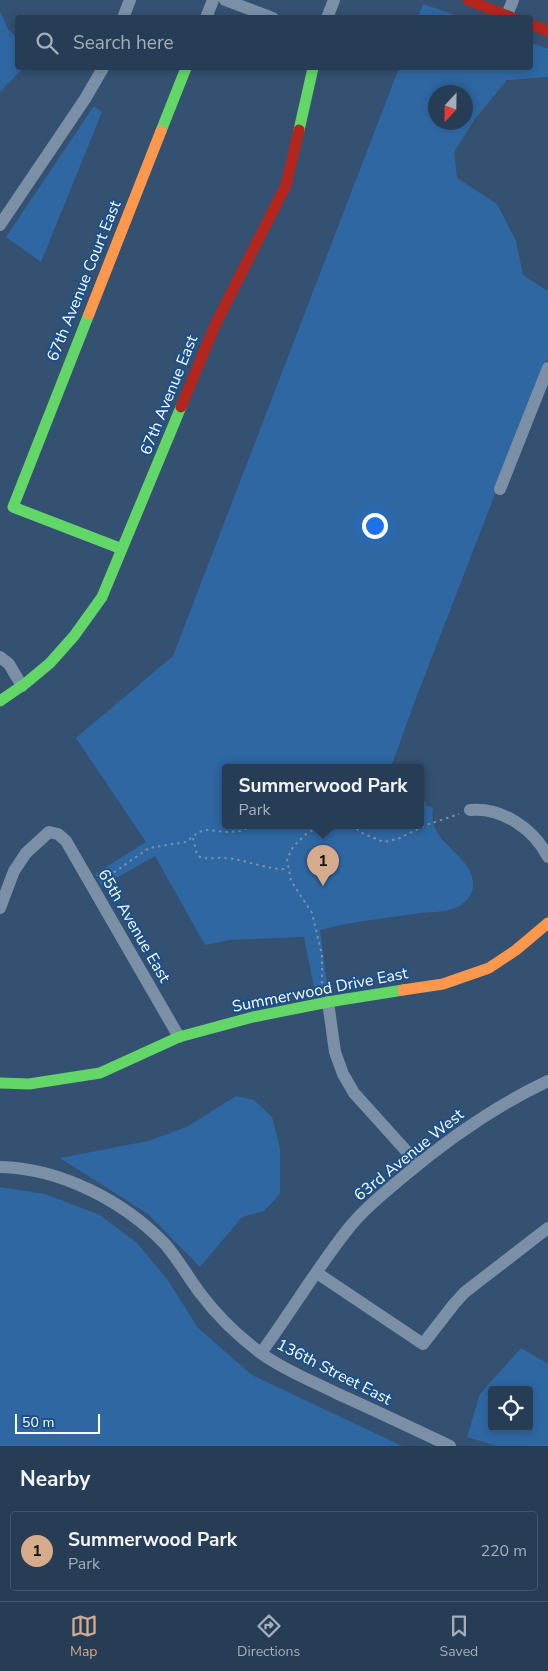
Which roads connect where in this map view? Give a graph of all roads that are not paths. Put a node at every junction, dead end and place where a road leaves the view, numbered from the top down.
1 (130, 0) edge
2 (212, 0) edge
3 (225, 0) edge
4 (334, 0) edge
5 (468, 0) edge
6 (513, 0) edge
7 (124, 15) edge
8 (207, 15) edge
9 (264, 15) edge
10 (328, 15) edge
11 (507, 15) edge
12 (510, 15) edge
13 (533, 25) edge
14 (548, 31) edge
15 (101, 70) edge
16 (185, 70) edge
17 (313, 70) edge
18 (0, 225) edge
19 (548, 368) edge
20 (500, 489) dead end
21 (122, 549) junction
22 (0, 657) edge
23 (22, 686) junction
24 (0, 701) edge
25 (470, 810) road end
26 (548, 857) edge
27 (0, 908) edge
28 (548, 923) edge
29 (326, 1002) junction
30 (179, 1037) junction
31 (548, 1081) edge
32 (0, 1083) edge
33 (418, 1164) junction
34 (0, 1167) edge
35 (547, 1231) edge
36 (317, 1273) junction
37 (261, 1353) junction
38 (450, 1446) edge

1 - 7 street
2 - 8 street
3 - 9 street
4 - 10 street
5 - 11 street
6 - 12 street
13 - 14 street
15 - 18 street
16 - 21 street, 67th Avenue Court East
17 - 21 street, 67th Avenue East
19 - 20 street
21 - 23 street, 67th Avenue East
22 - 23 street
23 - 24 street, 67th Avenue East
25 - 26 street
27 - 30 street, 65th Avenue East
28 - 29 street, Summerwood Drive East
29 - 30 street, Summerwood Drive East
29 - 33 street
30 - 32 street, Summerwood Drive East
31 - 33 street, 63rd Avenue West
33 - 36 street, 63rd Avenue West
34 - 37 street, 136th Street East
35 - 36 street
36 - 37 street, 63rd Avenue West
37 - 38 street, 136th Street East

